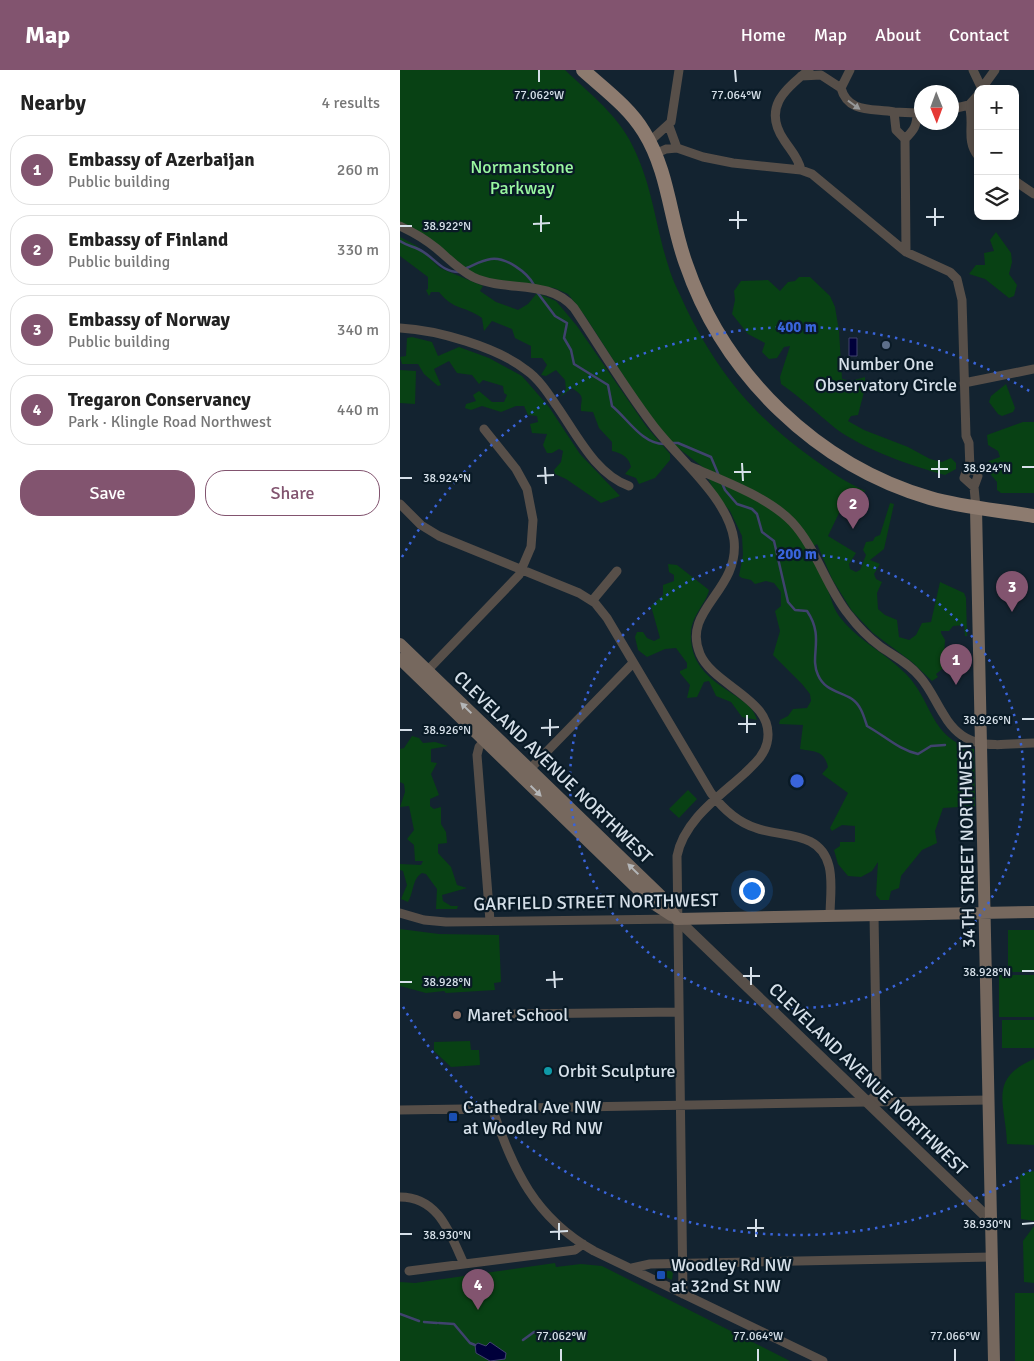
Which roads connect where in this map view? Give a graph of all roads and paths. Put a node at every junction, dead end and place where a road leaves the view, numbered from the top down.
1 (583, 70) edge
2 (679, 70) edge
3 (850, 70) edge
4 (973, 70) edge
5 (995, 70) edge
6 (805, 73) edge
7 (980, 85) edge
8 (985, 85) edge
9 (841, 88) junction
10 (974, 99) edge
11 (969, 105) junction
12 (959, 107) edge
13 (894, 112) junction
14 (914, 112) edge
15 (669, 126) junction
16 (914, 130) edge
17 (905, 139) junction
18 (652, 148) junction
19 (677, 148) junction
20 (974, 149) edge
21 (801, 170) junction
22 (1019, 185) edge
23 (1034, 194) edge
24 (400, 226) edge
25 (906, 252) junction
26 (400, 328) edge
27 (1034, 369) edge
28 (964, 383) junction
29 (484, 429) dead end
30 (687, 465) junction
31 (968, 472) junction
32 (629, 486) dead end
33 (974, 487) junction
34 (400, 504) edge
35 (976, 508) junction
36 (1034, 516) edge
37 (523, 570) junction
38 (617, 570) dead end
39 (592, 601) junction
40 (400, 644) edge
41 (400, 659) edge
42 (633, 663) junction
43 (424, 675) junction
44 (488, 736) junction
45 (1034, 743) edge
46 (982, 744) junction
47 (526, 773) junction
48 (716, 800) junction
49 (1034, 912) edge
50 (400, 913) edge
51 (985, 913) junction
52 (874, 915) junction
53 (830, 916) junction
54 (677, 919) junction
55 (490, 921) junction
56 (678, 1012) junction
57 (515, 1014) dead end
58 (989, 1100) junction
59 (867, 1102) junction
60 (680, 1105) junction
61 (492, 1108) junction
62 (400, 1110) edge
63 (400, 1197) edge
64 (992, 1222) junction
65 (583, 1244) junction
66 (992, 1257) junction
67 (683, 1263) junction
68 (464, 1264) junction
69 (632, 1268) junction
70 (409, 1271) dead end
71 (683, 1294) junction
72 (823, 1361) edge
73 (994, 1361) edge

1 - 18 main road
2 - 15 street
3 - 9 street
4 - 7 street
5 - 8 street
6 - 9 street
6 - 21 street
9 -> 13 street
10 - 11 street
11 - 12 street
11 - 20 street
13 - 14 street
13 - 17 street
15 - 18 street
15 - 19 street
16 - 17 street
17 - 25 street
18 - 19 street
18 - 35 main road
19 - 21 street
21 - 25 street
22 - 23 street
24 - 30 street
25 - 28 street
26 - 32 street
27 - 28 street
28 - 31 street
29 - 37 street
30 - 46 street
30 - 48 street
31 - 33 street
31 - 33 street
33 - 35 street
34 - 37 street
35 - 36 main road
35 - 46 main road, 34TH STREET NORTHWEST
37 - 39 street
37 - 43 street
38 - 39 street
39 - 42 street
40 - 43 main road, CLEVELAND AVENUE NORTHWEST
41 - 43 main road, CLEVELAND AVENUE NORTHWEST
42 - 47 street
42 - 48 street
43 - 44 main road, CLEVELAND AVENUE NORTHWEST
44 - 47 main road, CLEVELAND AVENUE NORTHWEST
44 - 55 street
45 - 46 street
46 - 51 main road, 34TH STREET NORTHWEST
47 - 54 main road, CLEVELAND AVENUE NORTHWEST
48 - 53 street
48 - 54 street
49 - 51 main road, GARFIELD STREET NORTHWEST
50 - 55 street, GARFIELD STREET NORTHWEST
51 - 52 main road, GARFIELD STREET NORTHWEST
51 - 58 main road, 34TH STREET NORTHWEST
52 - 53 main road, GARFIELD STREET NORTHWEST
52 - 59 street
53 - 54 main road, GARFIELD STREET NORTHWEST
54 - 55 street, GARFIELD STREET NORTHWEST
54 - 56 street
54 - 59 street, CLEVELAND AVENUE NORTHWEST
56 - 57 street
56 - 60 street
58 - 59 street
58 - 64 main road, 34TH STREET NORTHWEST
59 - 60 street
59 - 64 street, CLEVELAND AVENUE NORTHWEST
60 - 61 street
60 - 67 street
61 - 62 street
61 - 65 street
63 - 68 street
64 - 66 main road, 34TH STREET NORTHWEST
65 - 68 street
65 - 69 street
66 - 67 street
66 - 73 main road, 34TH STREET NORTHWEST
67 - 69 street
67 - 71 street
68 - 70 street
69 - 71 street
71 - 72 street

